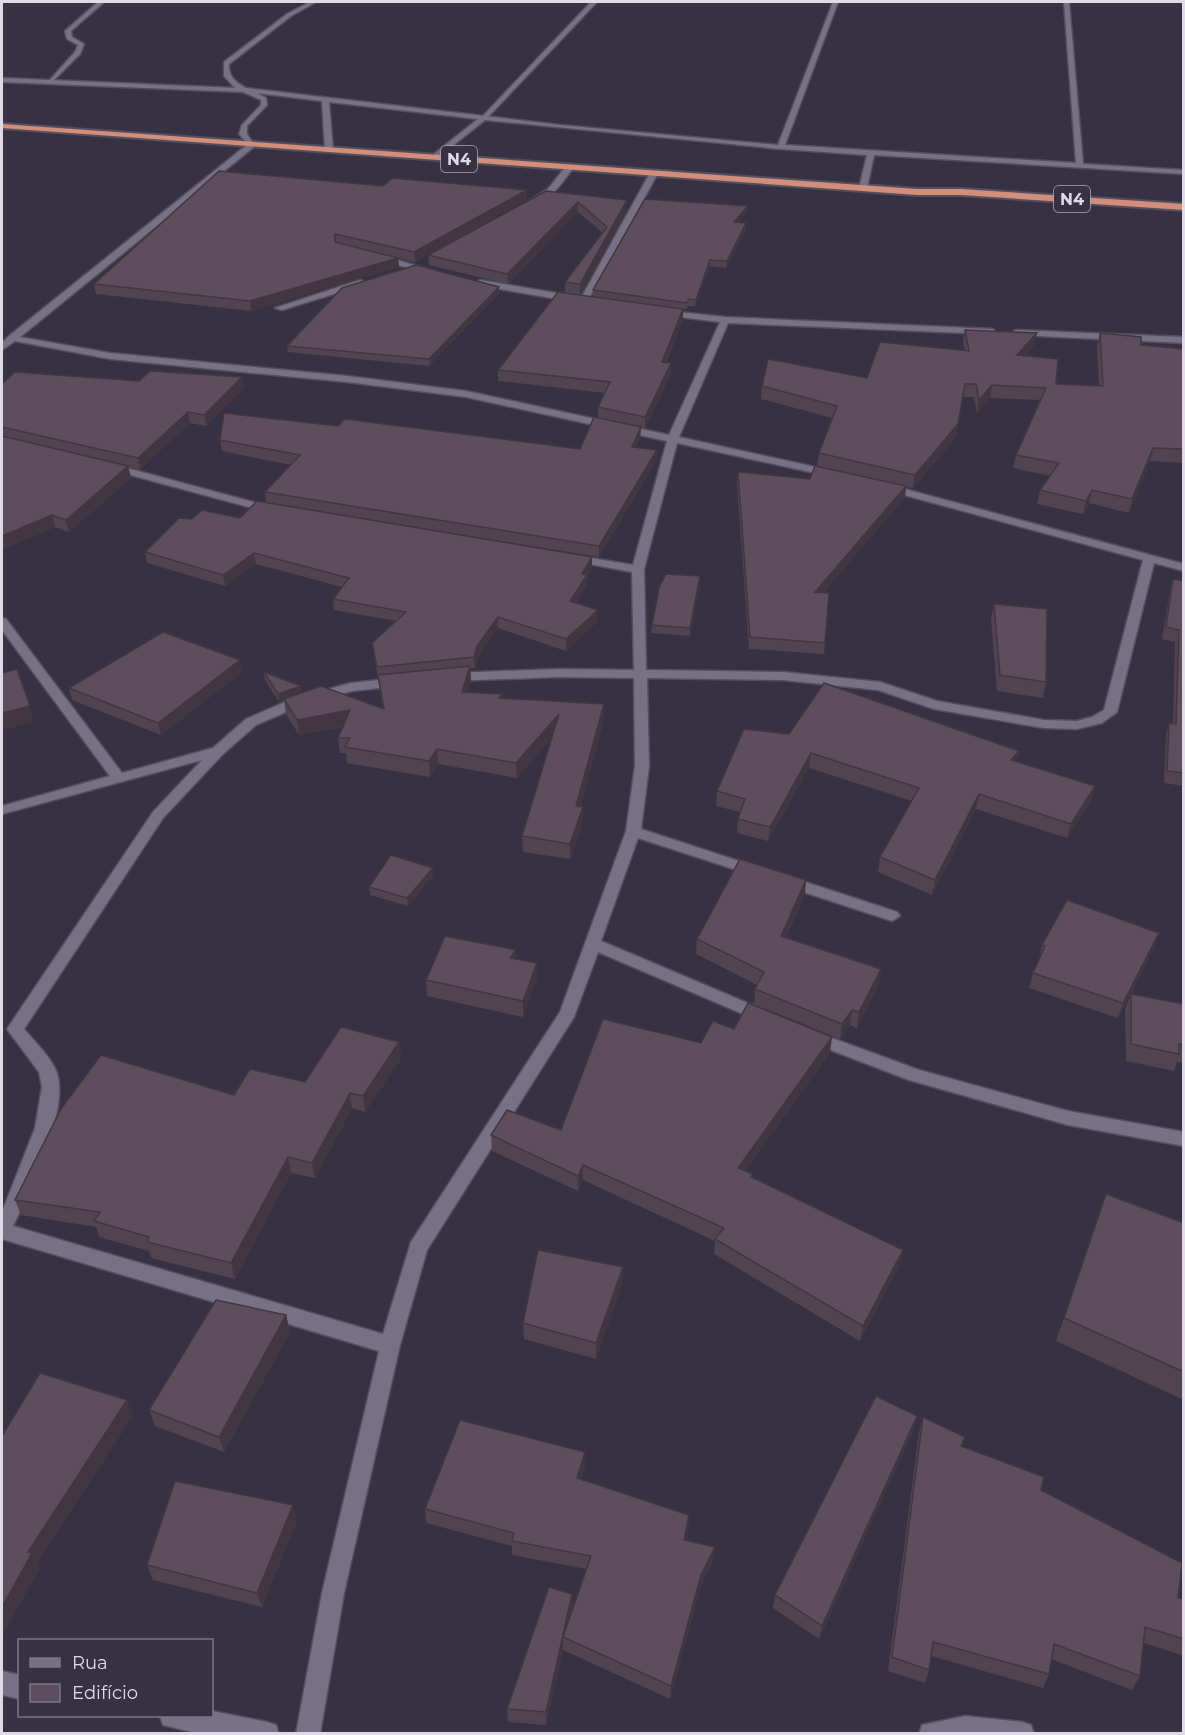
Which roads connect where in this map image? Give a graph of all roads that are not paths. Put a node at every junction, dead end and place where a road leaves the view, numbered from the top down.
1 (101, 2) edge
2 (313, 2) edge
3 (594, 2) edge
4 (836, 2) edge
5 (1067, 2) edge
6 (2, 80) edge
7 (49, 82) junction
8 (246, 90) junction
9 (325, 99) junction
10 (484, 118) junction
11 (2, 126) edge
12 (252, 144) junction
13 (781, 147) junction
14 (328, 150) junction
15 (871, 153) junction
16 (436, 157) junction
17 (570, 167) junction
18 (1080, 167) junction
19 (1184, 172) edge
20 (654, 173) junction
21 (863, 189) junction
22 (917, 192) junction
23 (529, 204) edge
24 (1184, 207) edge
25 (1184, 217) edge
26 (372, 255) edge
27 (425, 261) edge
28 (415, 267) junction
29 (438, 273) edge
30 (392, 274) edge
31 (369, 280) edge
32 (471, 281) edge
33 (584, 300) junction
34 (595, 302) edge
35 (279, 308) edge
36 (649, 310) edge
37 (725, 320) junction
38 (995, 332) edge
39 (1007, 332) edge
40 (12, 338) junction
41 (1184, 340) edge
42 (2, 347) edge
43 (672, 441) junction
44 (96, 463) edge
45 (840, 476) edge
46 (871, 483) edge
47 (279, 512) edge
48 (560, 556) edge
49 (1149, 560) junction
50 (1184, 568) edge
51 (638, 569) junction
52 (2, 622) edge
53 (638, 674) junction
54 (435, 678) edge
55 (414, 680) edge
56 (218, 751) junction
57 (118, 777) junction
58 (2, 810) edge
59 (633, 831) junction
60 (892, 916) dead end
61 (595, 945) junction
62 (774, 1020) edge
63 (795, 1029) edge
64 (1184, 1139) edge
65 (2, 1230) edge
66 (390, 1345) junction
67 (2, 1683) edge
68 (18, 1687) edge
69 (177, 1717) edge
70 (267, 1734) edge
71 (308, 1734) edge
72 (931, 1734) edge
73 (1022, 1734) edge

1 - 7 street
2 - 8 street
3 - 10 street
4 - 13 street
5 - 18 street
6 - 7 street
7 - 8 street
8 - 9 street
8 - 12 street
9 - 10 street
9 - 14 street
10 - 13 street
10 - 16 street
11 - 12 highway, N4
12 - 14 highway, N4
12 - 40 street
13 - 15 street
14 - 16 highway, N4
15 - 18 street
15 - 21 street
16 - 17 highway, N4
17 - 20 highway, N4
17 - 23 street
18 - 19 street
20 - 21 highway, N4
20 - 33 street
21 - 22 highway, N4
22 - 24 highway, N4
22 - 25 highway, N4
26 - 28 street
27 - 28 street
28 - 29 street
28 - 30 street
31 - 35 street
32 - 33 street
33 - 34 street
36 - 37 street
37 - 38 street
37 - 43 street
39 - 41 street
40 - 42 street
40 - 43 street
43 - 45 street
43 - 51 street
44 - 47 street
46 - 49 street
48 - 51 street
49 - 50 street
49 - 53 street
51 - 53 street
52 - 57 street
53 - 54 street
53 - 59 street
55 - 56 street
56 - 57 street
56 - 65 street
57 - 58 street
59 - 60 street
59 - 61 street
61 - 62 street
61 - 66 street
63 - 64 street
65 - 66 street
66 - 71 street
67 - 68 street
69 - 70 street
72 - 73 street

